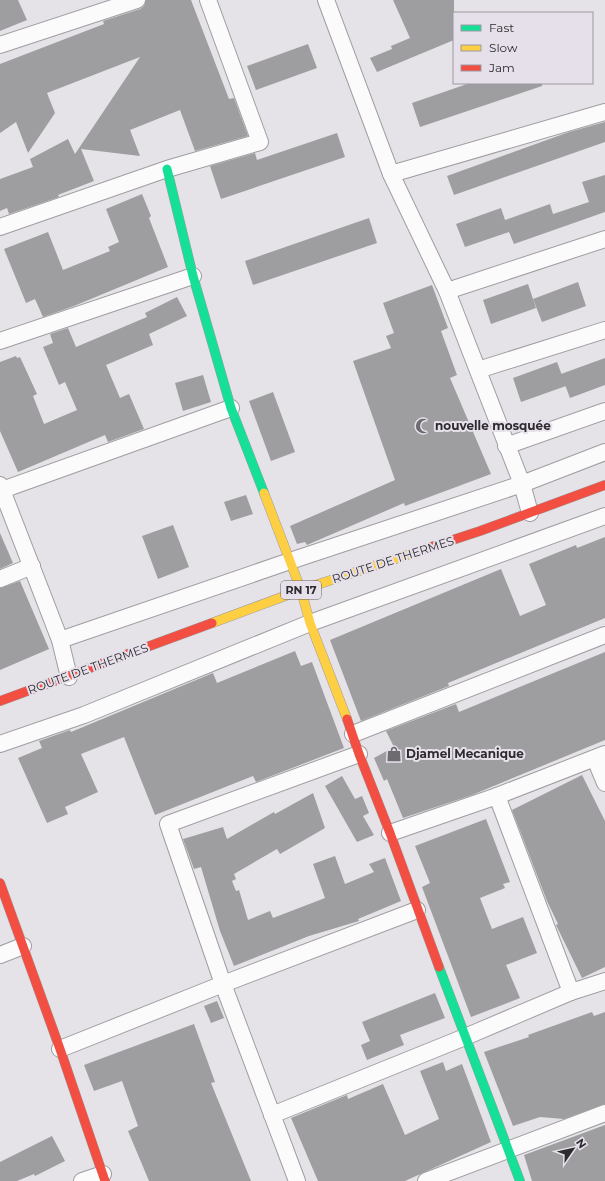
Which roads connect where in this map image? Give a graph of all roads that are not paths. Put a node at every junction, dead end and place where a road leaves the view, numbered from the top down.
1 (137, 0) edge
2 (208, 0) edge
3 (326, 0) edge
4 (0, 44) edge
5 (605, 112) edge
6 (167, 170) junction
7 (390, 174) junction
8 (0, 227) edge
9 (605, 239) edge
10 (193, 276) junction
11 (447, 291) junction
12 (605, 330) edge
13 (0, 341) edge
14 (478, 370) junction
15 (231, 408) junction
16 (605, 411) edge
17 (506, 446) junction
18 (605, 452) edge
19 (522, 484) junction
20 (605, 485) edge
21 (1, 487) edge
22 (530, 513) junction
23 (605, 516) edge
24 (290, 560) junction
25 (32, 566) junction
26 (0, 579) edge
27 (301, 590) junction
28 (310, 623) junction
29 (605, 635) edge
30 (60, 640) junction
31 (69, 677) junction
32 (0, 701) edge
33 (353, 734) junction
34 (0, 744) edge
35 (359, 754) junction
36 (600, 757) edge
37 (605, 783) edge
38 (497, 796) junction
39 (390, 833) junction
40 (0, 883) edge
41 (418, 910) junction
42 (23, 946) junction
43 (0, 955) edge
44 (605, 980) edge
45 (223, 984) junction
46 (571, 992) junction
47 (465, 1037) junction
48 (60, 1049) junction
49 (605, 1113) edge
50 (272, 1115) junction
51 (508, 1150) junction
52 (104, 1177) edge
53 (82, 1181) edge
54 (297, 1181) edge
55 (426, 1181) edge
56 (520, 1181) edge

1 - 4 street
2 - 6 street
3 - 7 street
5 - 7 street
6 - 8 street
6 - 10 street
7 - 11 street
9 - 11 street
10 - 13 street
10 - 15 street
11 - 14 street
12 - 14 street
14 - 17 street
15 - 21 street
15 - 24 street
16 - 17 street
17 - 19 street
18 - 19 street
19 - 22 street
19 - 24 street
20 - 22 street, ROUTE DE THERMES / RN 17
21 - 25 street
22 - 27 street, ROUTE DE THERMES / RN 17
23 - 28 street
24 - 27 street
24 - 30 street
25 - 26 street
25 - 30 street
27 - 28 street
27 - 31 street, ROUTE DE THERMES / RN 17
28 - 33 street
28 - 34 street
29 - 33 street
30 - 31 street
31 - 32 street, ROUTE DE THERMES / RN 17
33 - 35 street
35 - 39 street
35 - 45 street
36 - 37 street
36 - 38 street
38 - 39 street
38 - 46 street
39 - 41 street
40 - 42 street
41 - 45 street
41 - 47 street
42 - 43 street
42 - 48 street
44 - 46 street
45 - 48 street
45 - 50 street
46 - 47 street
47 - 50 street
47 - 51 street
48 - 52 street
49 - 51 street
50 - 54 street
51 - 55 street
51 - 56 street
52 - 53 street

